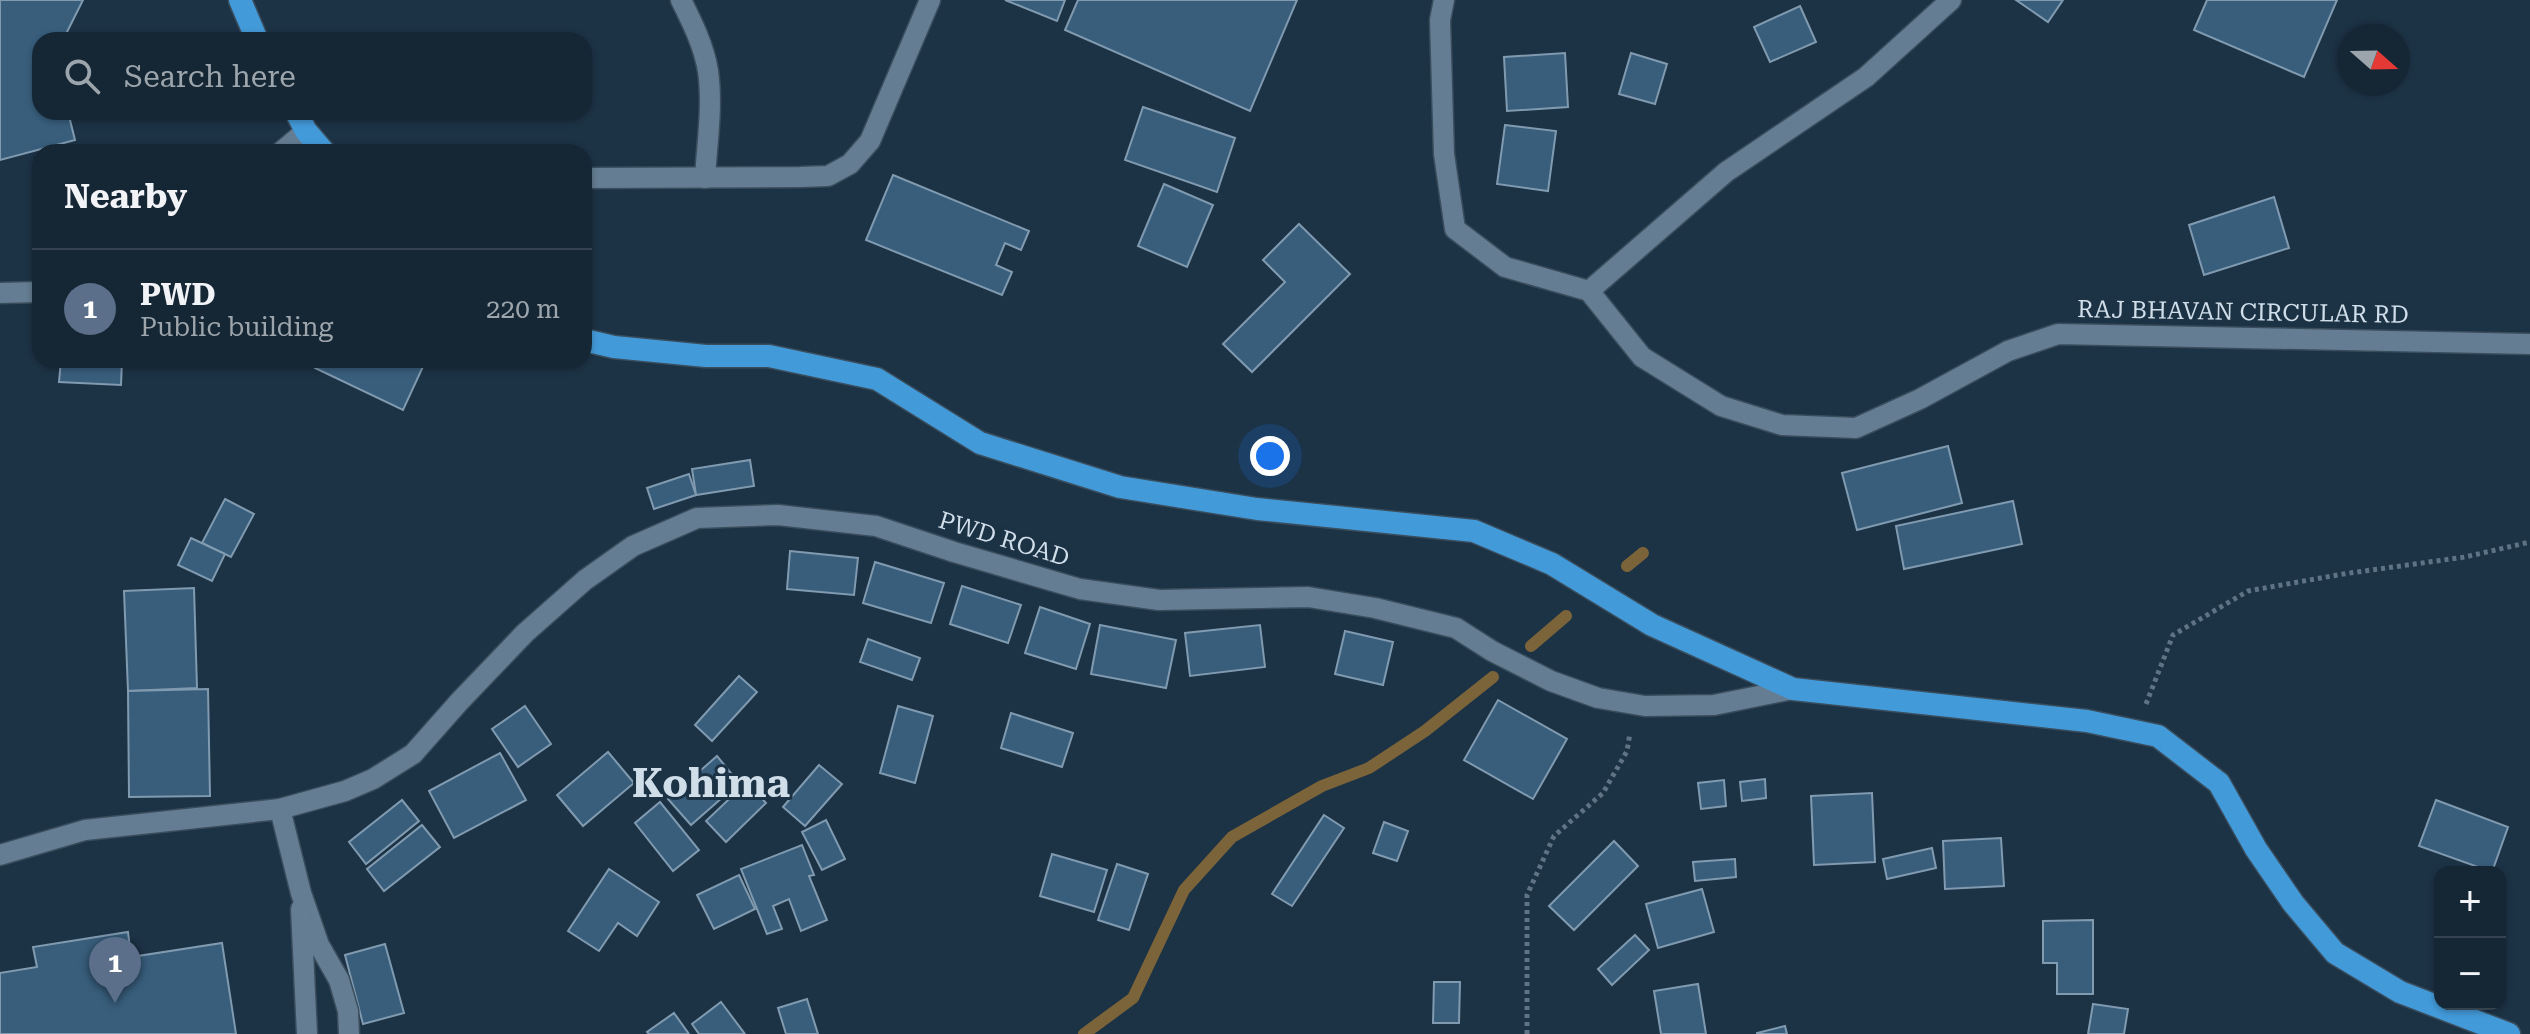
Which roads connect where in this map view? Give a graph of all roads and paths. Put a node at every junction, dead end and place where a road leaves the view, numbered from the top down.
1 (240, 0) edge
2 (681, 0) edge
3 (930, 0) edge
4 (1444, 0) edge
5 (1951, 0) edge
6 (254, 32) edge
7 (301, 122) edge
8 (286, 144) edge
9 (318, 144) edge
10 (592, 178) edge
11 (705, 178) junction
12 (1589, 291) junction
13 (32, 292) edge
14 (0, 293) edge
15 (592, 342) edge
16 (2530, 344) edge
17 (2530, 542) edge
18 (1793, 689) junction
19 (1635, 705) junction
20 (2135, 732) junction
21 (280, 809) junction
22 (0, 855) edge
23 (301, 893) junction
24 (307, 1034) edge
25 (349, 1034) edge
26 (1527, 1034) edge
27 (2509, 1034) edge

1 - 6 highway
2 - 11 street
3 - 11 street
4 - 12 street
5 - 12 street
7 - 8 street
7 - 9 highway
10 - 11 street
12 - 16 street, RAJ BHAVAN CIRCULAR RD
13 - 14 street
15 - 18 highway
17 - 20 path
18 - 19 street, PWD ROAD
18 - 20 highway
19 - 21 street, PWD ROAD
19 - 26 path
20 - 27 highway
21 - 22 street, PWD ROAD
21 - 23 street
23 - 24 street
23 - 25 street

